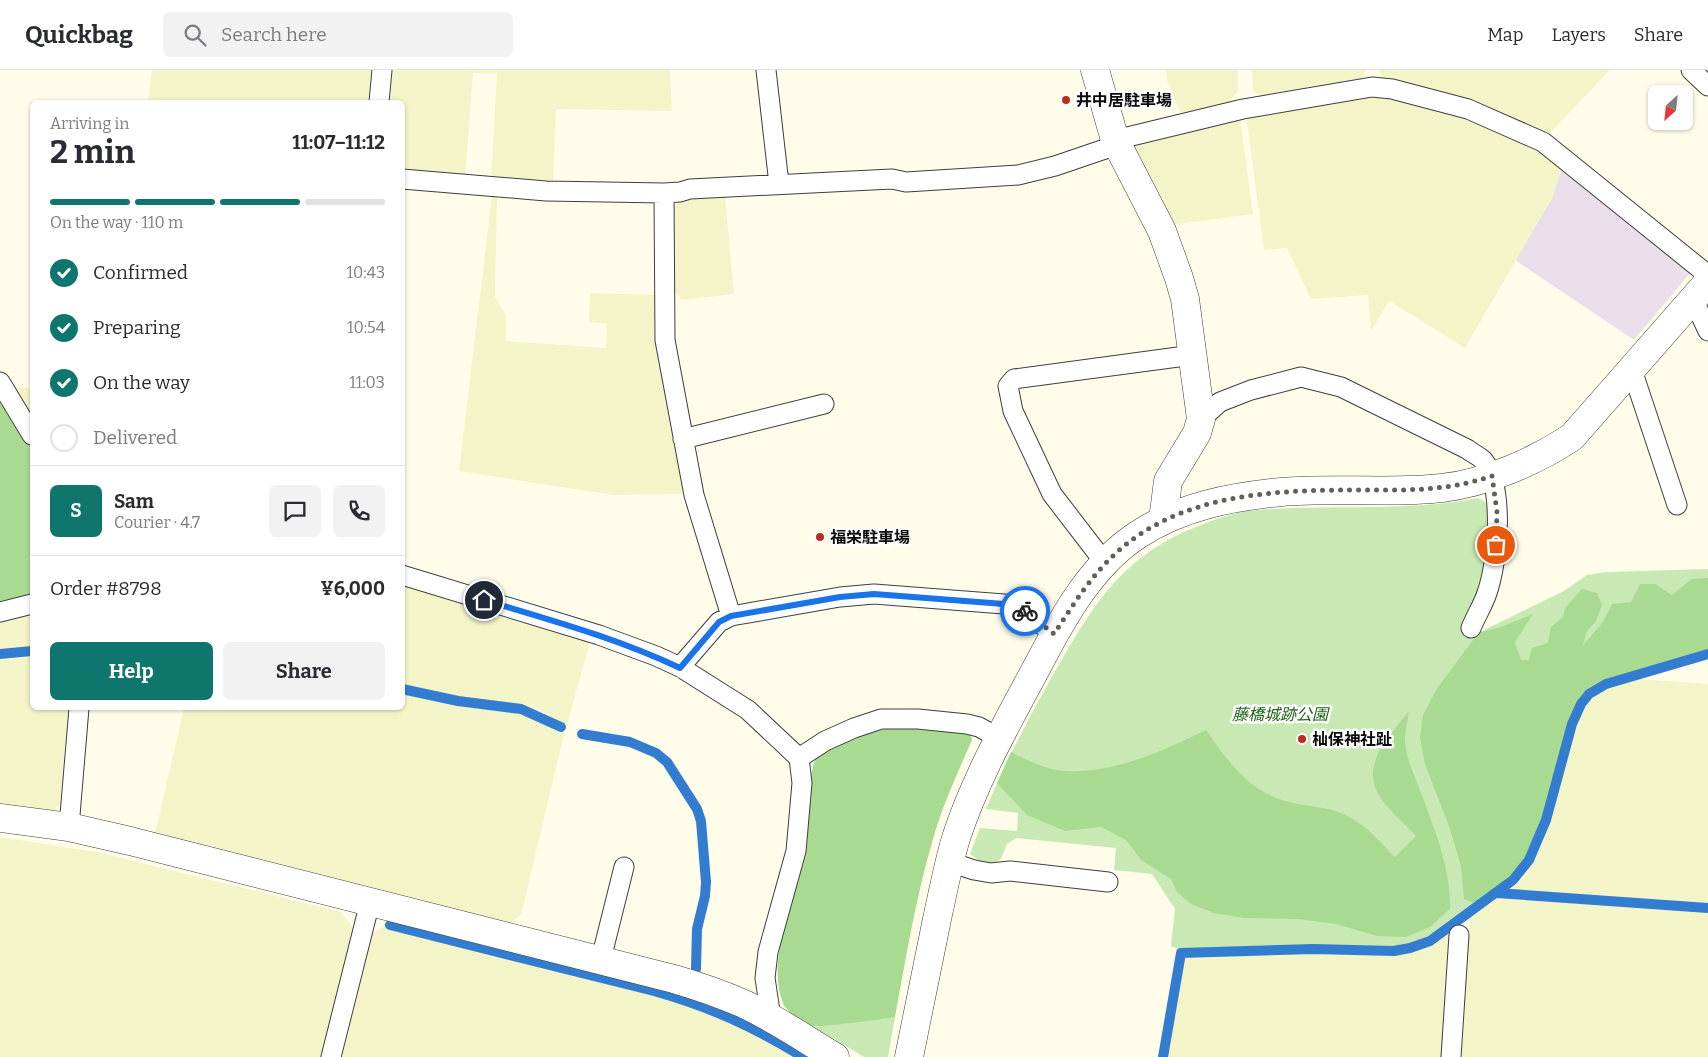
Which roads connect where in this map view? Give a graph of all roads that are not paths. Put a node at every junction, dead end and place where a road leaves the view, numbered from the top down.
1 (382, 70) edge
2 (766, 70) edge
3 (1095, 70) edge
4 (1691, 70) edge
5 (1708, 86) edge
6 (379, 100) edge
7 (1115, 140) junction
8 (405, 179) edge
9 (779, 184) junction
10 (664, 193) junction
11 (1708, 275) edge
12 (1703, 296) edge
13 (1708, 330) edge
14 (1193, 355) junction
15 (1632, 370) junction
16 (0, 382) edge
17 (824, 404) dead end
18 (1201, 419) junction
19 (30, 432) edge
20 (682, 439) junction
21 (1492, 476) junction
22 (1677, 505) dead end
23 (1163, 520) junction
24 (1106, 563) junction
25 (405, 576) edge
26 (30, 604) edge
27 (0, 612) edge
28 (731, 616) junction
29 (1471, 628) dead end
30 (1054, 634) junction
31 (680, 668) junction
32 (79, 710) edge
33 (999, 738) junction
34 (799, 758) junction
35 (0, 818) edge
36 (69, 827) junction
37 (950, 862) junction
38 (624, 867) dead end
39 (1108, 882) dead end
40 (370, 902) junction
41 (1459, 935) dead end
42 (601, 959) junction
43 (771, 1018) junction
44 (331, 1057) edge
45 (835, 1057) edge
46 (909, 1057) edge
47 (1451, 1057) edge

1 - 6 lane
2 - 9 lane
3 - 7 street
4 - 5 lane
7 - 9 lane
7 - 11 lane
7 - 14 street
8 - 10 lane
9 - 10 lane
10 - 20 lane
12 - 13 lane
12 - 15 street
14 - 18 street
14 - 24 lane
15 - 21 street
15 - 22 lane
16 - 19 lane
17 - 20 lane
18 - 21 lane
18 - 23 street
20 - 28 lane
21 - 23 street
21 - 29 lane
23 - 24 street
24 - 30 street
25 - 31 lane
26 - 27 lane
28 - 30 lane
28 - 31 lane
30 - 33 street
31 - 34 lane
32 - 36 lane
33 - 34 lane
33 - 37 street
34 - 43 lane
35 - 36 street
36 - 40 street
37 - 39 lane
37 - 46 street
38 - 42 lane
40 - 42 street
40 - 44 lane
41 - 47 lane
42 - 43 street
43 - 45 street

